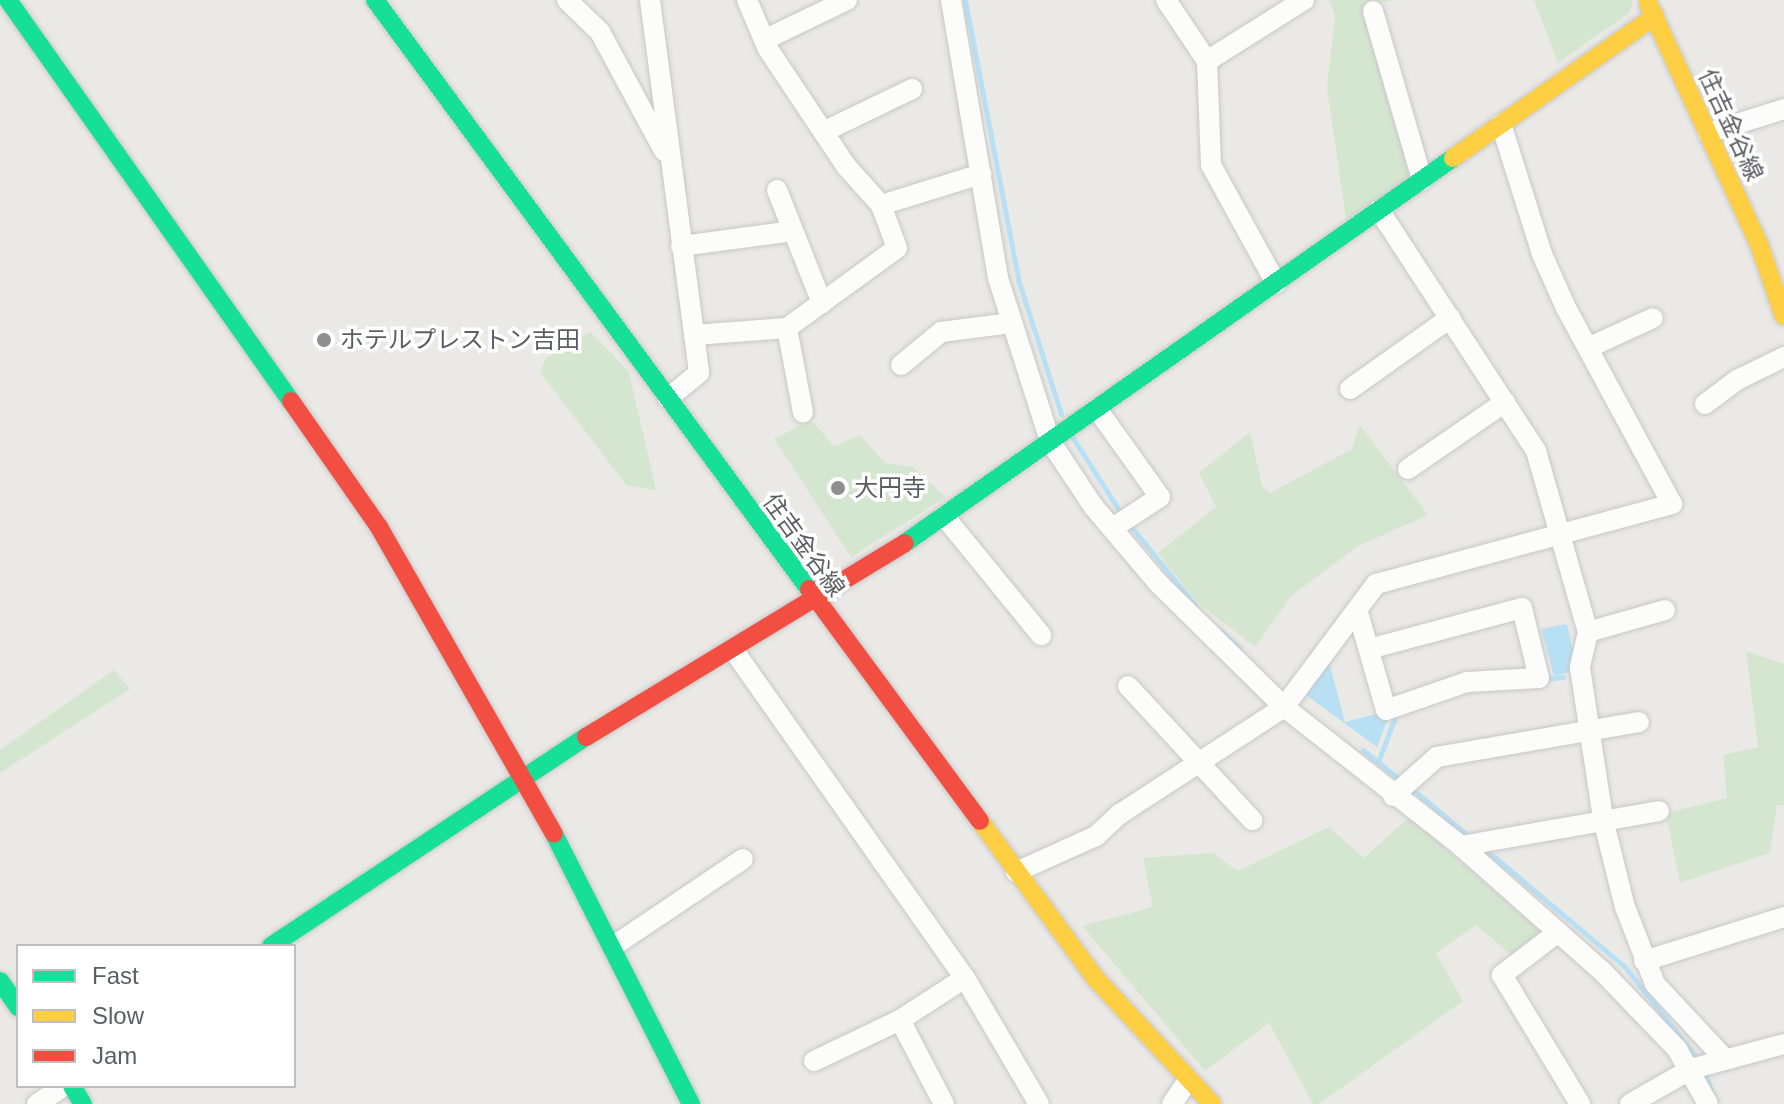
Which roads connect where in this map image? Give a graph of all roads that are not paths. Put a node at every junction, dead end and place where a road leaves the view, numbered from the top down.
1 (8, 0) edge
2 (375, 0) edge
3 (567, 0) edge
4 (747, 0) edge
5 (847, 0) edge
6 (951, 0) edge
7 (1166, 0) edge
8 (1304, 0) edge
9 (656, 3) edge
10 (1651, 8) edge
11 (1373, 11) dead end
12 (764, 40) junction
13 (1207, 61) junction
14 (912, 89) dead end
15 (1784, 109) edge
16 (1501, 124) junction
17 (823, 132) junction
18 (1708, 133) junction
19 (668, 159) junction
20 (981, 174) junction
21 (1422, 180) junction
22 (777, 190) dead end
23 (881, 205) junction
24 (1379, 210) junction
25 (793, 231) junction
26 (681, 246) junction
27 (1276, 283) junction
28 (822, 303) junction
29 (1784, 316) edge
30 (1450, 318) junction
31 (1653, 318) dead end
32 (1011, 323) junction
33 (787, 328) junction
34 (694, 335) junction
35 (1590, 347) junction
36 (1784, 357) edge
37 (901, 365) dead end
38 (1350, 389) dead end
39 (668, 398) junction
40 (1505, 402) junction
41 (1705, 404) dead end
42 (1097, 409) junction
43 (803, 413) dead end
44 (1050, 441) junction
45 (1408, 469) dead end
46 (944, 516) junction
47 (1119, 524) junction
48 (1559, 537) junction
49 (814, 600) junction
50 (1357, 609) junction
51 (1665, 610) dead end
52 (1588, 632) junction
53 (1041, 635) dead end
54 (1369, 649) junction
55 (734, 651) junction
56 (1128, 686) dead end
57 (1284, 707) junction
58 (1639, 722) dead end
59 (1589, 731) junction
60 (1196, 763) junction
61 (524, 774) junction
62 (1395, 794) junction
63 (1659, 811) dead end
64 (1603, 819) junction
65 (1252, 820) dead end
66 (1463, 846) junction
67 (743, 859) dead end
68 (1016, 872) junction
69 (1784, 917) edge
70 (1558, 932) junction
71 (274, 944) edge
72 (615, 945) junction
73 (1644, 961) junction
74 (965, 978) junction
75 (0, 981) edge
76 (16, 1004) edge
77 (900, 1020) junction
78 (1784, 1044) edge
79 (1721, 1058) junction
80 (814, 1061) dead end
81 (1694, 1068) junction
82 (1188, 1080) junction
83 (61, 1088) edge
84 (37, 1104) edge
85 (691, 1104) edge
86 (944, 1104) edge
87 (1039, 1104) edge
88 (1172, 1104) edge
89 (1212, 1104) edge
90 (1580, 1104) edge
91 (1630, 1104) edge
92 (1708, 1104) edge

1 - 61 street
2 - 39 street, 住吉金谷線
3 - 19 street
4 - 12 street
5 - 12 street
6 - 20 street
7 - 13 street
8 - 13 street
9 - 19 street
10 - 16 street
10 - 18 street, 住吉金谷線
11 - 21 street
12 - 17 street
13 - 27 street
14 - 17 street
15 - 18 street
16 - 21 street
16 - 35 street
17 - 23 street
18 - 29 street, 住吉金谷線
19 - 26 street
20 - 23 street
20 - 32 street
21 - 24 street
22 - 25 street
23 - 28 street
24 - 27 street
24 - 30 street
25 - 26 street
25 - 28 street
26 - 34 street
27 - 42 street
28 - 33 street
30 - 38 street
30 - 40 street
31 - 35 street
32 - 37 street
32 - 44 street
33 - 34 street
33 - 43 street
34 - 39 street
35 - 48 street
36 - 41 street
39 - 49 street, 住吉金谷線
40 - 45 street
40 - 48 street
42 - 44 street
42 - 47 street
44 - 46 street
44 - 47 street
46 - 49 street
46 - 53 street
47 - 57 street
48 - 50 street
48 - 52 street
49 - 55 street
49 - 68 street, 住吉金谷線
50 - 54 street
50 - 57 street
51 - 52 street
52 - 59 street
54 - 54 street
55 - 61 street
55 - 74 street
56 - 60 street
57 - 60 street
57 - 62 street
58 - 59 street
59 - 62 street
59 - 64 street
60 - 65 street
60 - 68 street
61 - 71 street
61 - 72 street
62 - 66 street
63 - 64 street
64 - 66 street
64 - 73 street
66 - 70 street
67 - 72 street
68 - 82 street, 住吉金谷線
69 - 73 street
70 - 81 street
70 - 90 street
72 - 85 street
73 - 79 street
74 - 77 street
74 - 87 street
75 - 76 street
77 - 80 street
77 - 86 street
78 - 79 street
79 - 81 street
81 - 91 street
81 - 92 street
82 - 88 street
82 - 89 street, 住吉金谷線
83 - 84 street

